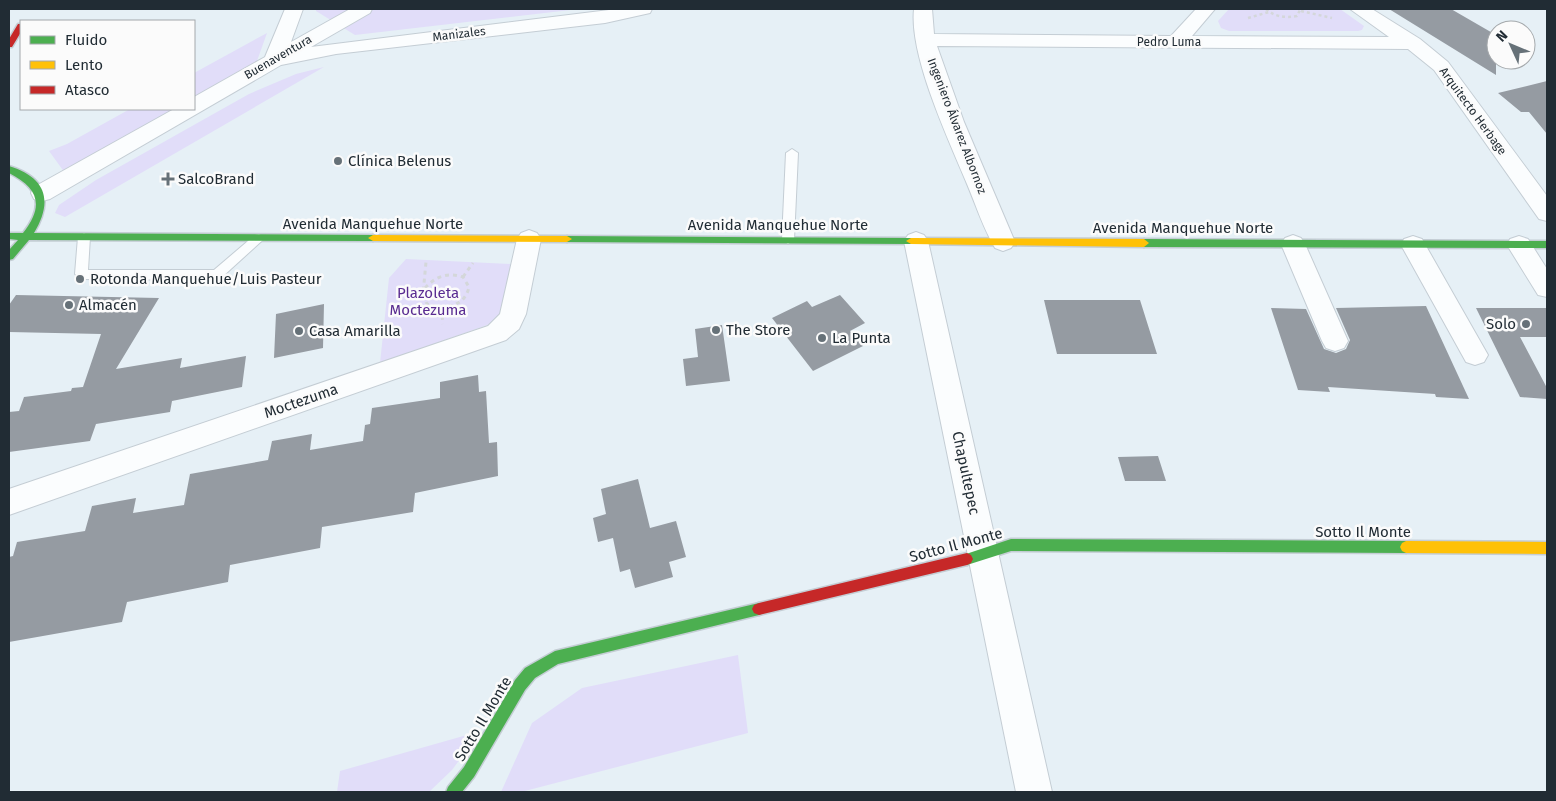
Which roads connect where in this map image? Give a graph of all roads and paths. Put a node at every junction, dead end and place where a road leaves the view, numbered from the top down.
1 (363, 9) edge
2 (643, 9) edge
3 (923, 9) edge
4 (1206, 9) edge
5 (1266, 9) edge
6 (1300, 9) edge
7 (1360, 9) edge
8 (294, 11) edge
9 (20, 27) edge
10 (326, 30) junction
11 (925, 40) junction
12 (10, 42) edge
13 (1176, 42) junction
14 (1413, 43) junction
15 (274, 60) junction
16 (195, 105) edge
17 (187, 110) edge
18 (792, 152) dead end
19 (9, 169) edge
20 (42, 193) junction
21 (1547, 213) edge
22 (9, 236) edge
23 (26, 236) junction
24 (84, 237) junction
25 (259, 238) junction
26 (529, 239) junction
27 (788, 240) junction
28 (916, 241) junction
29 (1003, 242) junction
30 (1293, 244) junction
31 (1413, 245) junction
32 (1519, 245) junction
33 (1547, 245) edge
34 (9, 256) edge
35 (468, 272) dead end
36 (424, 273) dead end
37 (463, 277) junction
38 (425, 288) junction
39 (1547, 288) edge
40 (1335, 341) dead end
41 (1475, 356) dead end
42 (9, 502) edge
43 (1547, 548) edge
44 (984, 553) junction
45 (453, 792) edge
46 (1034, 792) edge

1 - 10 street, Buenaventura
2 - 15 street, Manizales
3 - 11 street, Ingeniero Álvarez Albornoz
4 - 13 street
5 - 6 path
7 - 14 street, Arquitecto Herbage
8 - 10 street
8 - 15 street
9 - 12 street
10 - 15 street, Buenaventura
11 - 13 street, Pedro Luma
11 - 29 street, Ingeniero Álvarez Albornoz
13 - 14 street, Pedro Luma
14 - 21 street, Arquitecto Herbage
15 - 16 street, Buenaventura
17 - 20 street
18 - 27 lane
19 - 20 street
20 - 23 street
22 - 23 street, Avenida Manquehue Norte
23 - 24 street, Avenida Manquehue Norte
23 - 34 street
24 - 25 street, Avenida Manquehue Norte
24 - 25 lane
25 - 26 street, Avenida Manquehue Norte
26 - 27 street, Avenida Manquehue Norte
26 - 42 street, Moctezuma
27 - 28 street, Avenida Manquehue Norte
28 - 29 street, Avenida Manquehue Norte
28 - 44 street, Chapultepec
29 - 30 street, Avenida Manquehue Norte
30 - 31 street, Avenida Manquehue Norte
30 - 40 street
31 - 32 street, Avenida Manquehue Norte
31 - 41 street
32 - 33 street, Avenida Manquehue Norte
32 - 39 street
35 - 37 path
36 - 38 path
37 - 38 path
37 - 38 path
43 - 44 street, Sotto Il Monte
44 - 45 street, Sotto Il Monte
44 - 46 street, Chapultepec

